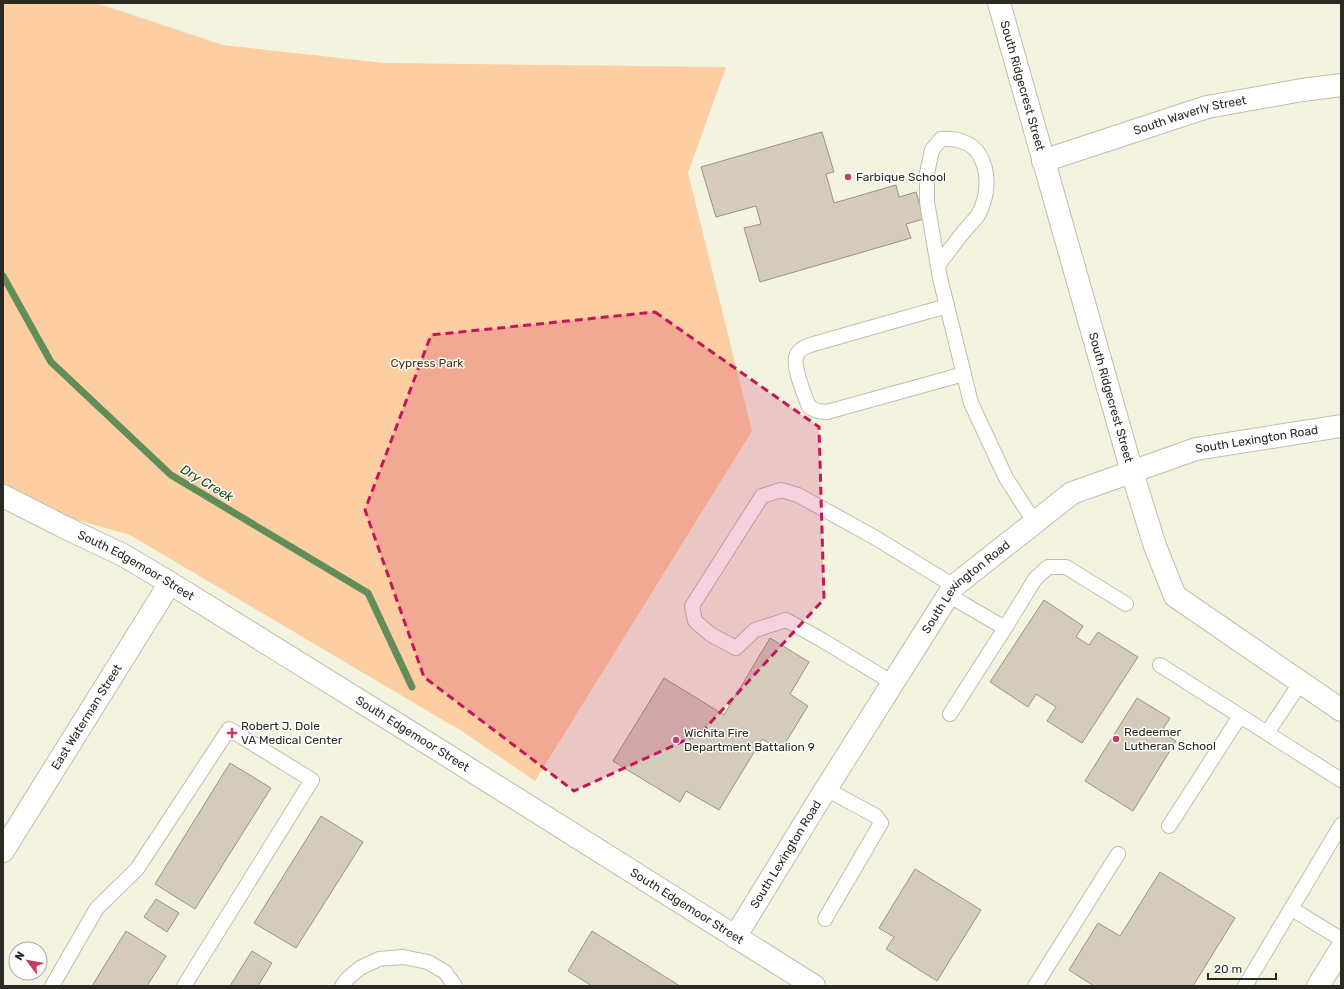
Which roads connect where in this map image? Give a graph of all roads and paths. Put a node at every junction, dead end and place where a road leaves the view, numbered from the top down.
1 (999, 3) edge
2 (1341, 85) edge
3 (1043, 161) junction
4 (938, 265) junction
5 (947, 306) junction
6 (964, 374) junction
7 (1341, 426) edge
8 (1132, 472) junction
9 (3, 496) edge
10 (1035, 523) junction
11 (170, 583) junction
12 (951, 591) junction
13 (1126, 604) dead end
14 (1005, 628) junction
15 (1160, 665) dead end
16 (1301, 682) junction
17 (893, 683) junction
18 (1341, 710) edge
19 (950, 714) dead end
20 (1240, 716) junction
21 (1267, 733) junction
22 (1341, 780) edge
23 (826, 789) junction
24 (1341, 825) edge
25 (1169, 826) dead end
26 (3, 851) edge
27 (1118, 854) dead end
28 (1292, 909) junction
29 (825, 919) dead end
30 (735, 937) junction
31 (1341, 939) edge
32 (1341, 949) edge
33 (809, 985) edge
34 (52, 986) edge
35 (184, 986) edge
36 (342, 986) edge
37 (455, 986) edge
38 (1035, 986) edge
39 (1245, 986) edge
40 (1318, 986) edge

1 - 3 street, South Ridgecrest Street
2 - 3 street, South Waverly Street
3 - 8 street, South Ridgecrest Street
4 - 4 lane
4 - 5 lane
5 - 6 lane
5 - 6 lane
6 - 10 lane
7 - 8 street, South Lexington Road
8 - 10 street, South Lexington Road
8 - 16 street, South Ridgecrest Street
9 - 11 street, South Edgemoor Street
10 - 12 street, South Lexington Road
11 - 26 street, East Waterman Street
11 - 30 street, South Edgemoor Street
12 - 14 lane
12 - 17 street, South Lexington Road
12 - 17 lane
13 - 14 lane
14 - 19 lane
15 - 20 lane
16 - 18 street, South Ridgecrest Street
16 - 21 lane
17 - 23 street, South Lexington Road
20 - 21 lane
20 - 25 lane
21 - 22 lane
23 - 29 lane
23 - 30 street, South Lexington Road
24 - 28 lane
27 - 38 lane
28 - 31 lane
28 - 39 lane
30 - 33 street, South Edgemoor Street
32 - 40 street
34 - 35 lane
36 - 37 lane

